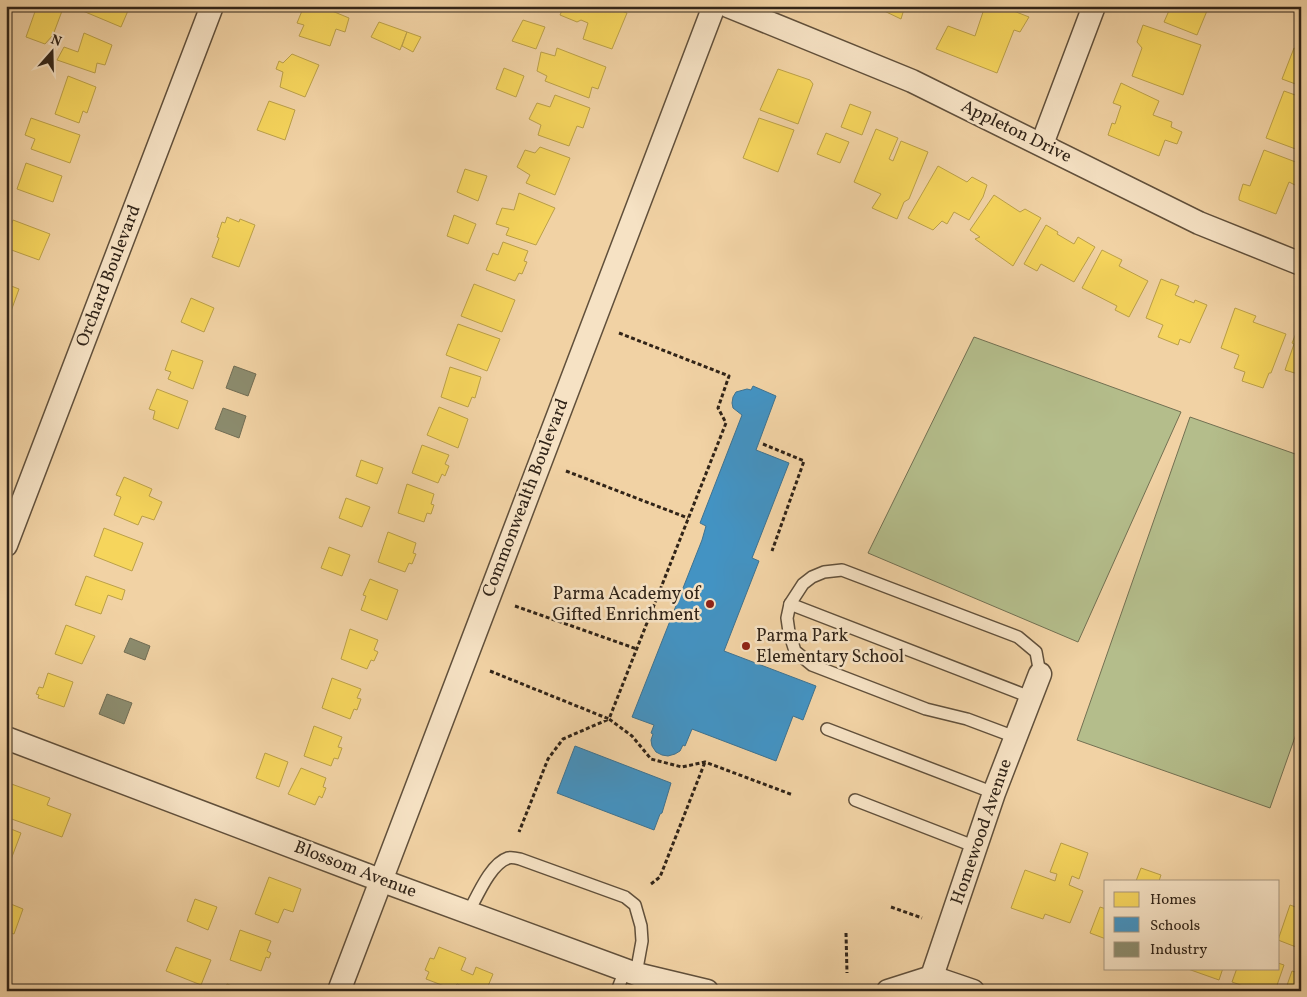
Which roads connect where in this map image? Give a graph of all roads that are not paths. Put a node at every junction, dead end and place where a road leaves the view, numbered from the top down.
1 (212, 6) edge
2 (714, 6) edge
3 (728, 6) edge
4 (1094, 6) edge
5 (1042, 144) junction
6 (1301, 264) edge
7 (6, 545) edge
8 (790, 604) junction
9 (1040, 674) joint
10 (1030, 698) junction
11 (827, 728) dead end
12 (1015, 737) junction
13 (6, 738) edge
14 (994, 793) junction
15 (855, 800) dead end
16 (976, 847) junction
17 (380, 880) junction
18 (468, 913) junction
19 (630, 972) junction
20 (930, 984) edge
21 (339, 991) edge
22 (617, 991) edge
23 (707, 991) edge
24 (888, 991) edge
25 (973, 991) edge

1 - 7 street, Orchard Boulevard
2 - 17 street, Commonwealth Boulevard
3 - 5 street, Appleton Drive
4 - 5 street
5 - 6 street, Appleton Drive
8 - 9 lane
8 - 10 lane
8 - 12 lane
9 - 10 street, Homewood Avenue
10 - 12 street, Homewood Avenue
11 - 14 lane
12 - 14 street, Homewood Avenue
13 - 17 street, Blossom Avenue
14 - 16 street, Homewood Avenue
15 - 16 lane
16 - 20 street, Homewood Avenue
17 - 18 street, Blossom Avenue
17 - 21 street, Commonwealth Boulevard
18 - 19 street, Blossom Avenue
18 - 19 lane
19 - 22 lane
19 - 23 street, Blossom Avenue
20 - 24 street
20 - 25 street

